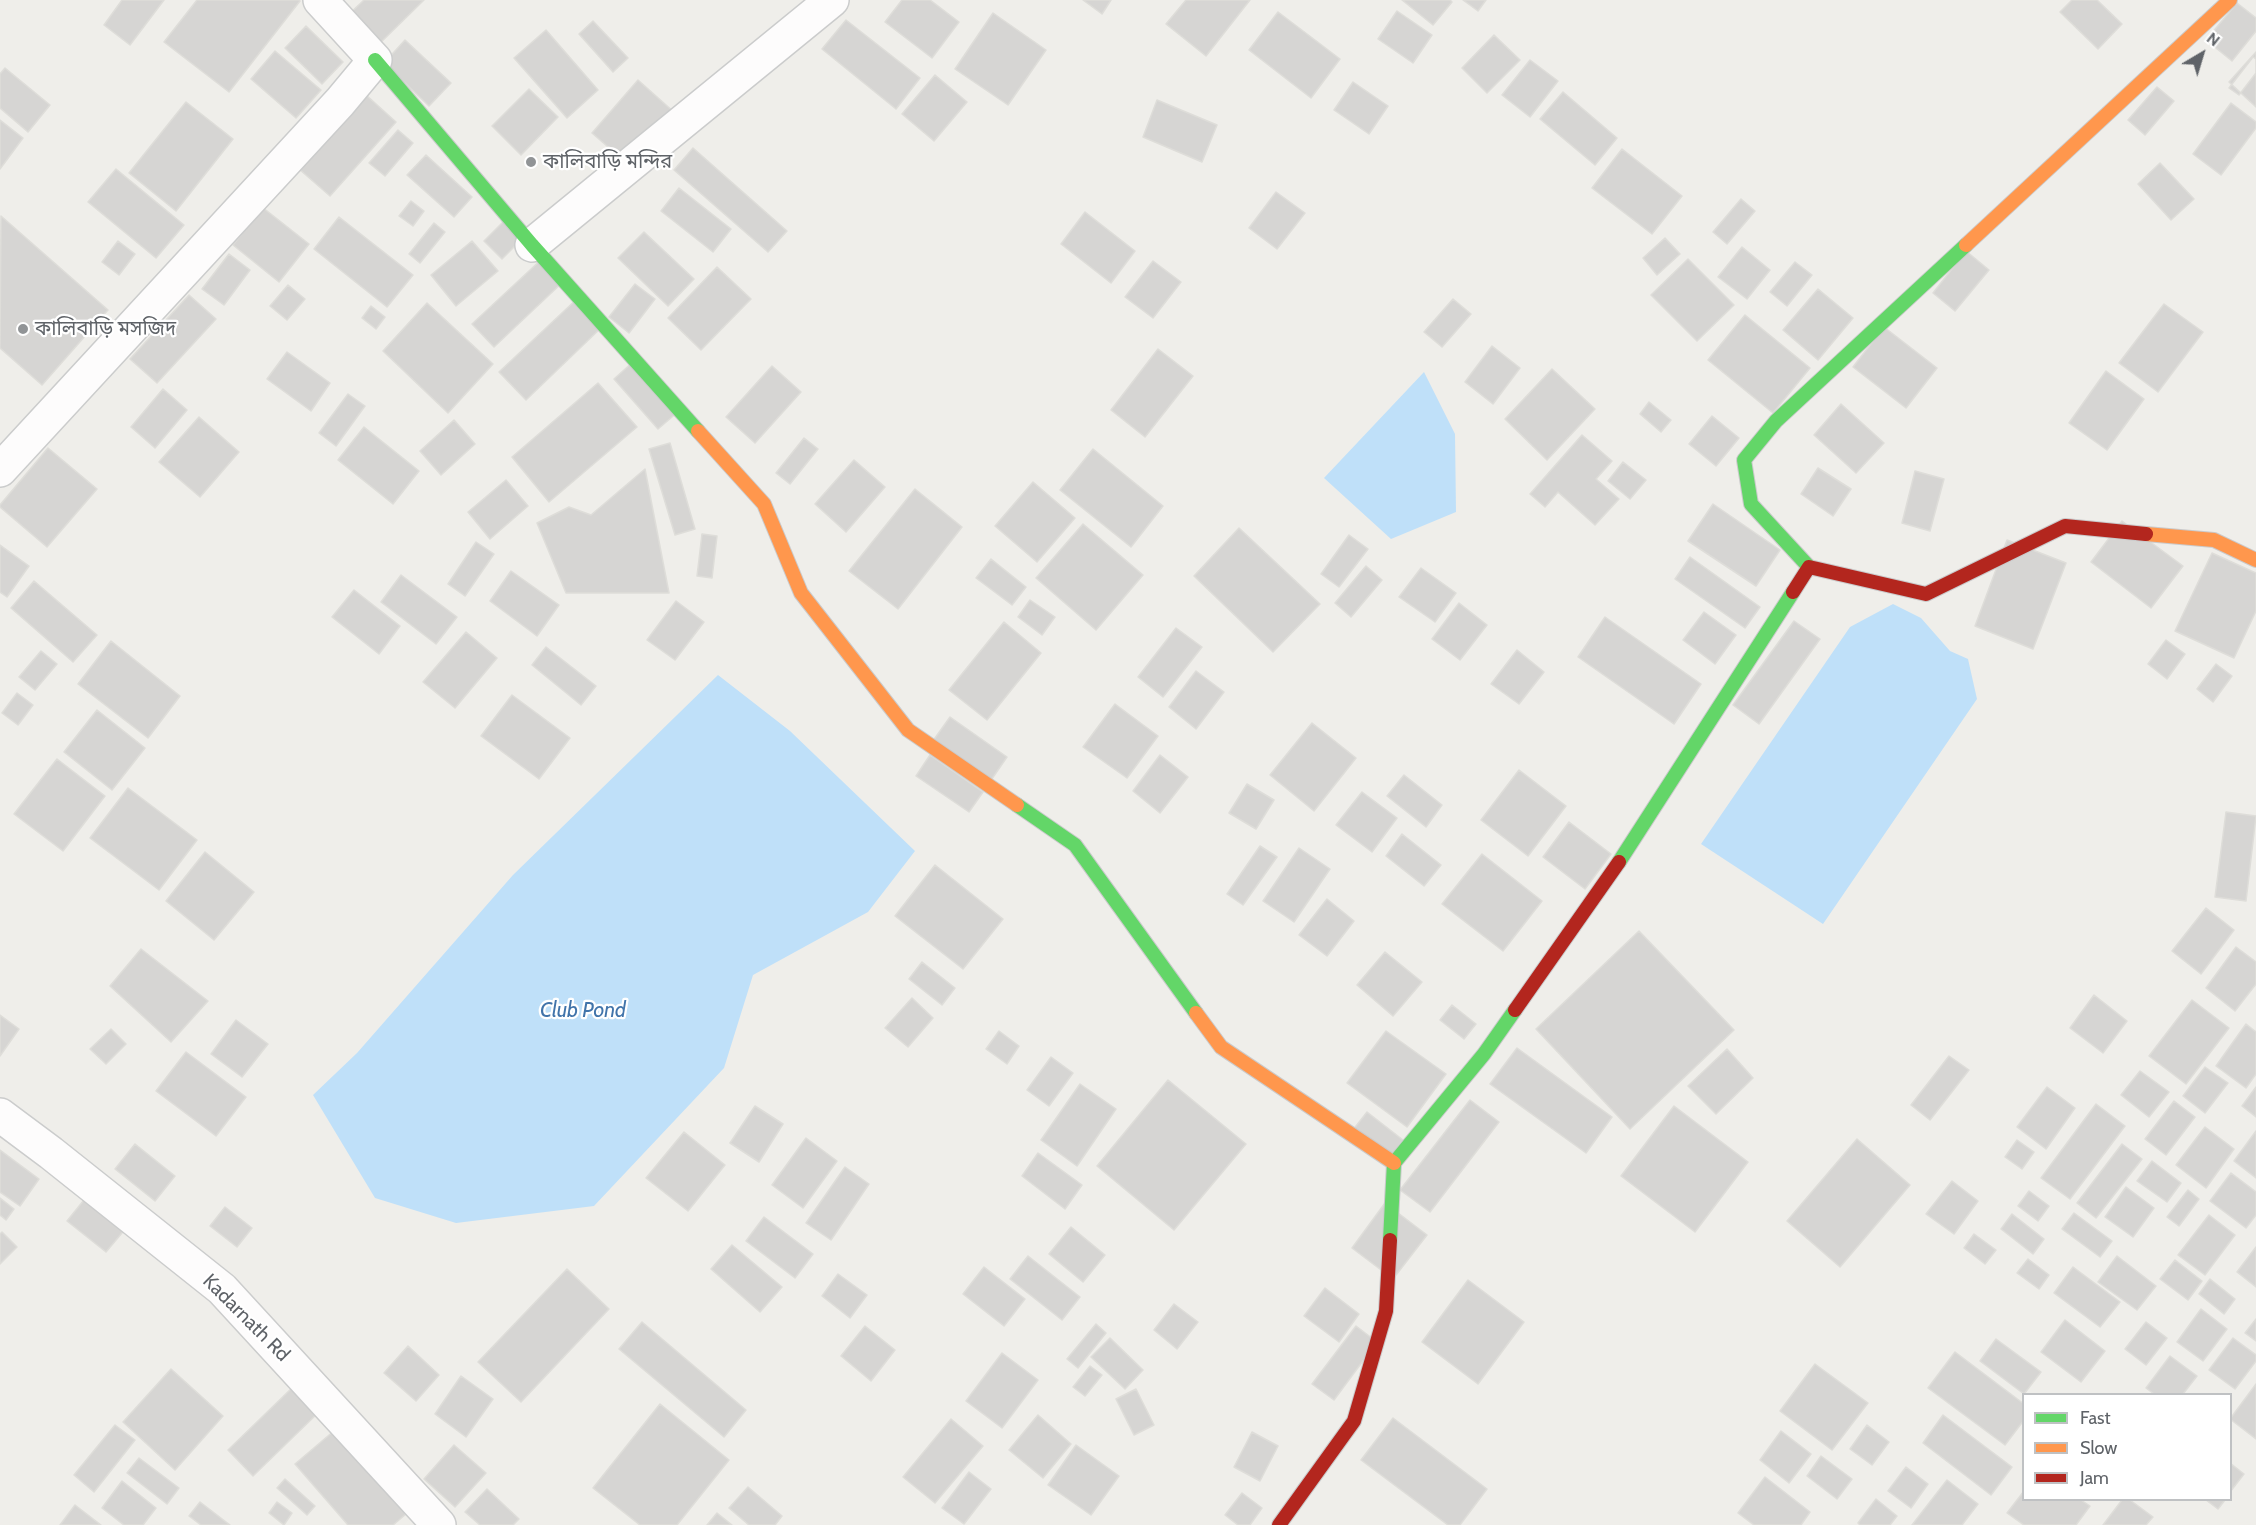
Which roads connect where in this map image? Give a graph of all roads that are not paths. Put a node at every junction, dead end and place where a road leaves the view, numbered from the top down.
1 (320, 0) edge
2 (832, 0) edge
3 (2230, 0) edge
4 (375, 60) junction
5 (532, 246) junction
6 (0, 470) edge
7 (2256, 560) edge
8 (1809, 567) junction
9 (0, 1115) edge
10 (1394, 1164) junction
11 (439, 1525) edge
12 (1279, 1525) edge

1 - 4 street
2 - 5 street
3 - 8 street
4 - 5 street
4 - 6 street
5 - 10 street
7 - 8 street
8 - 10 street
9 - 11 street, Kadarnath Rd
10 - 12 street

